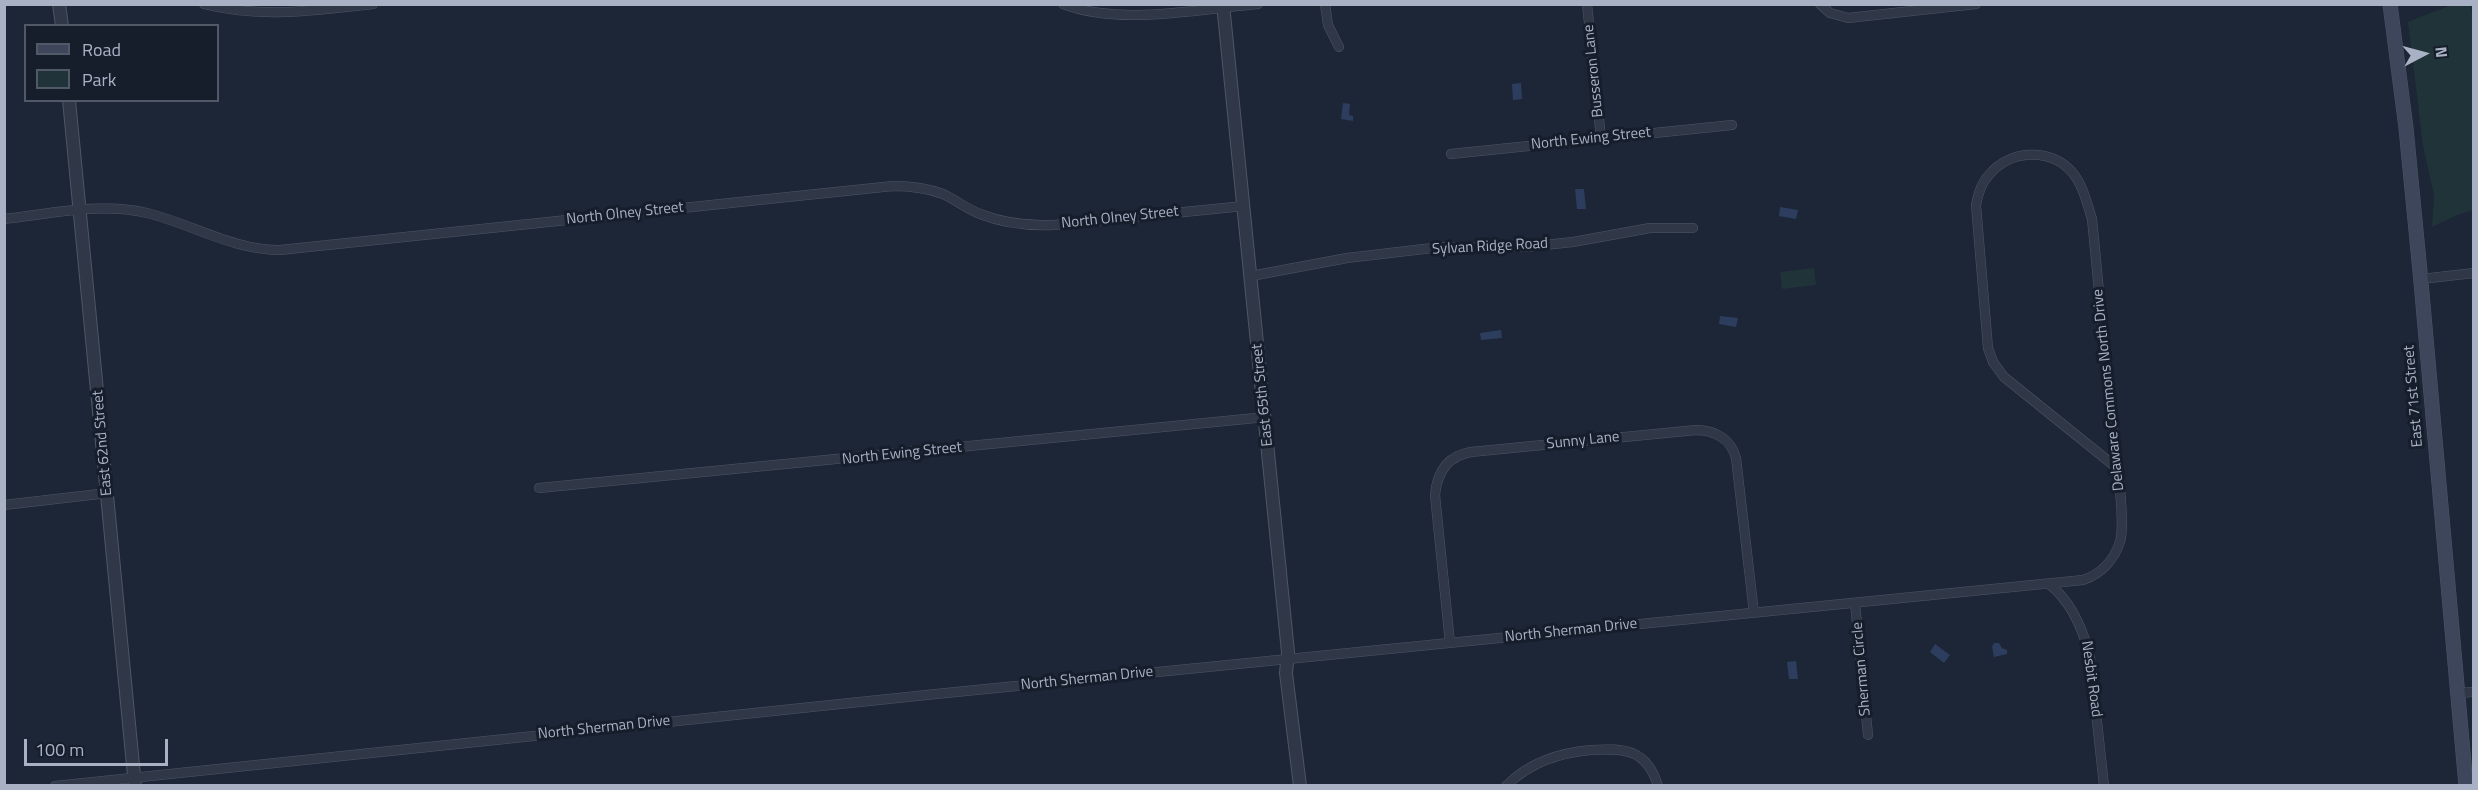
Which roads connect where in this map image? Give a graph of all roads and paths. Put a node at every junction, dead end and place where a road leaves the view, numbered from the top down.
1 (59, 4) edge
2 (204, 4) edge
3 (373, 4) edge
4 (1063, 4) edge
5 (1258, 4) edge
6 (1325, 4) edge
7 (1587, 4) edge
8 (1820, 4) edge
9 (1976, 4) edge
10 (2390, 4) edge
11 (1223, 6) edge
12 (1873, 10) edge
13 (62, 24) edge
14 (1339, 47) dead end
15 (69, 102) edge
16 (1732, 125) dead end
17 (1601, 138) junction
18 (1451, 154) dead end
19 (1244, 206) junction
20 (81, 211) junction
21 (4, 219) edge
22 (1693, 228) dead end
23 (2474, 273) edge
24 (1251, 276) junction
25 (2421, 279) junction
26 (1266, 417) junction
27 (2117, 468) junction
28 (539, 488) dead end
29 (108, 493) junction
30 (4, 505) edge
31 (2112, 559) joint
32 (2049, 584) junction
33 (1856, 603) junction
34 (1754, 613) junction
35 (1450, 643) junction
36 (1287, 660) junction
37 (2474, 692) edge
38 (2457, 693) junction
39 (1868, 735) dead end
40 (135, 781) edge
41 (55, 786) edge
42 (1300, 786) edge
43 (1506, 786) edge
44 (1658, 786) edge
45 (2104, 786) edge
46 (2466, 786) edge

1 - 13 street
2 - 3 street
4 - 11 street
5 - 11 street
6 - 14 street
7 - 17 street, Busseron Lane
8 - 12 street
9 - 12 street
10 - 25 main road, East 71st Street
11 - 19 street, East 65th Street
15 - 20 street, East 62nd Street
16 - 17 street, North Ewing Street
17 - 18 street, North Ewing Street
19 - 20 street, North Olney Street
19 - 24 street, East 65th Street
20 - 21 street, North Olney Street
20 - 29 street, East 62nd Street
22 - 24 street, Sylvan Ridge Road
23 - 25 street
24 - 26 street, East 65th Street
25 - 38 main road, East 71st Street
26 - 28 street, North Ewing Street
26 - 36 street, East 65th Street
27 - 27 street, Delaware Commons North Drive
27 - 31 street, Delaware Commons North Drive
29 - 30 street
29 - 40 street, East 62nd Street
31 - 32 street, North Sherman Drive
32 - 33 street, North Sherman Drive
32 - 45 street, Nesbit Road
33 - 34 street, North Sherman Drive
33 - 39 street, Sherman Circle
34 - 35 street, North Sherman Drive
34 - 35 street, Sunny Lane
35 - 36 street, North Sherman Drive
36 - 40 street, North Sherman Drive
36 - 42 street, East 65th Street
37 - 38 street
38 - 46 main road, East 71st Street
40 - 41 street, North Sherman Drive
43 - 44 street

